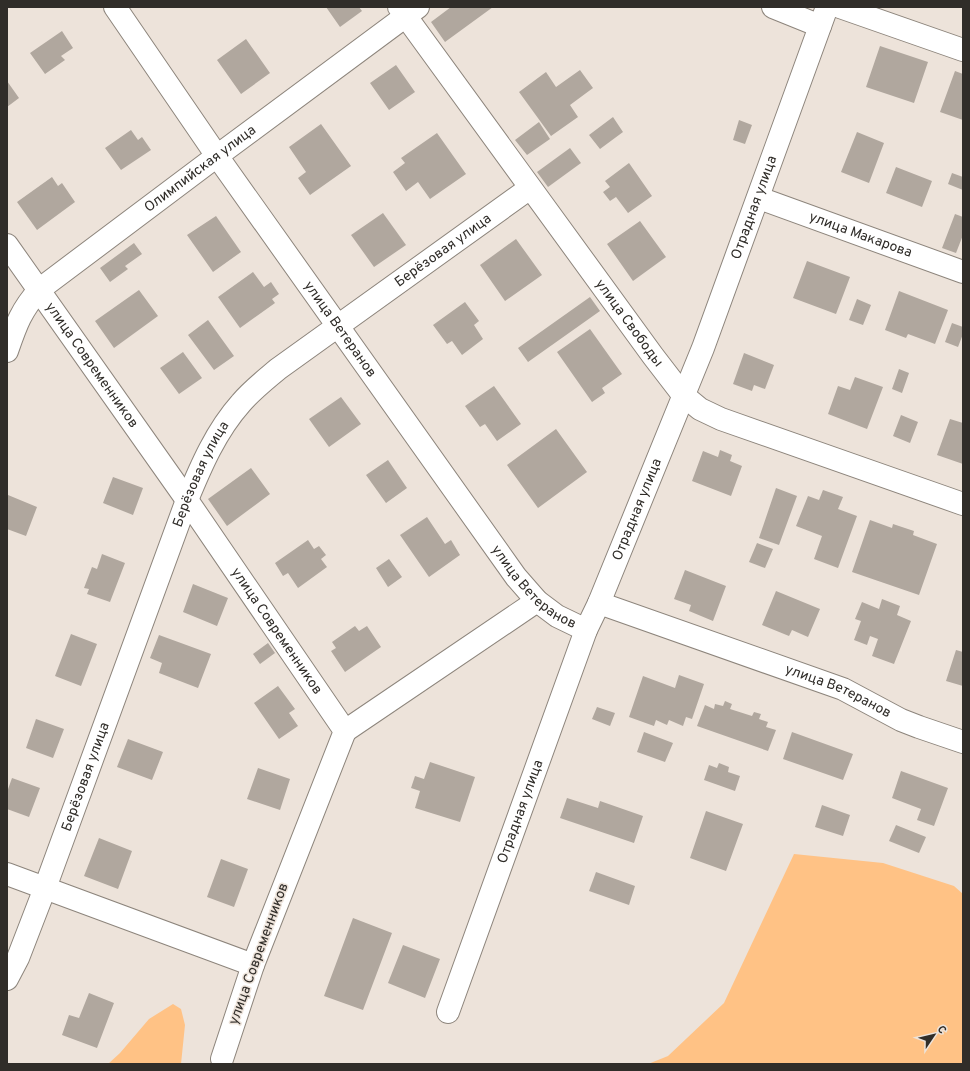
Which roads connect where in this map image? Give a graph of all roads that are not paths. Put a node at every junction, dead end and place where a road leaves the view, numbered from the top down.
1 (115, 7) edge
2 (773, 7) edge
3 (840, 7) edge
4 (408, 10) edge
5 (823, 17) edge
6 (963, 50) edge
7 (216, 156) junction
8 (530, 188) junction
9 (758, 198) junction
10 (7, 245) edge
11 (963, 272) edge
12 (40, 289) junction
13 (338, 326) junction
14 (7, 351) edge
15 (683, 395) junction
16 (187, 500) junction
17 (963, 504) edge
18 (537, 601) junction
19 (599, 603) junction
20 (586, 630) junction
21 (345, 731) junction
22 (963, 742) edge
23 (7, 874) edge
24 (45, 888) junction
25 (253, 965) junction
26 (7, 979) edge
27 (448, 1012) dead end
28 (222, 1059) dead end

1 - 7 street, улица Ветеранов
2 - 5 street
3 - 6 street
4 - 7 street, Олимпийская улица
4 - 8 street, улица Свободы
5 - 9 street, Отрадная улица
7 - 12 street, Олимпийская улица
7 - 13 street, улица Ветеранов
8 - 13 street, Берёзовая улица
8 - 15 street, улица Свободы
9 - 11 street, улица Макарова
9 - 15 street, Отрадная улица
10 - 12 street, улица Современников
12 - 14 street, Олимпийская улица
12 - 16 street, улица Современников
13 - 16 street, Берёзовая улица
13 - 18 street, улица Ветеранов
15 - 17 street, улица Свободы
15 - 19 street, Отрадная улица
16 - 21 street, улица Современников
16 - 24 street, Берёзовая улица
18 - 20 street, улица Ветеранов
18 - 21 street
19 - 20 street, Отрадная улица
19 - 22 street, улица Ветеранов
20 - 27 street, Отрадная улица
21 - 25 street, улица Современников
23 - 24 street
24 - 25 street
24 - 26 street, Берёзовая улица
25 - 28 street, улица Современников

